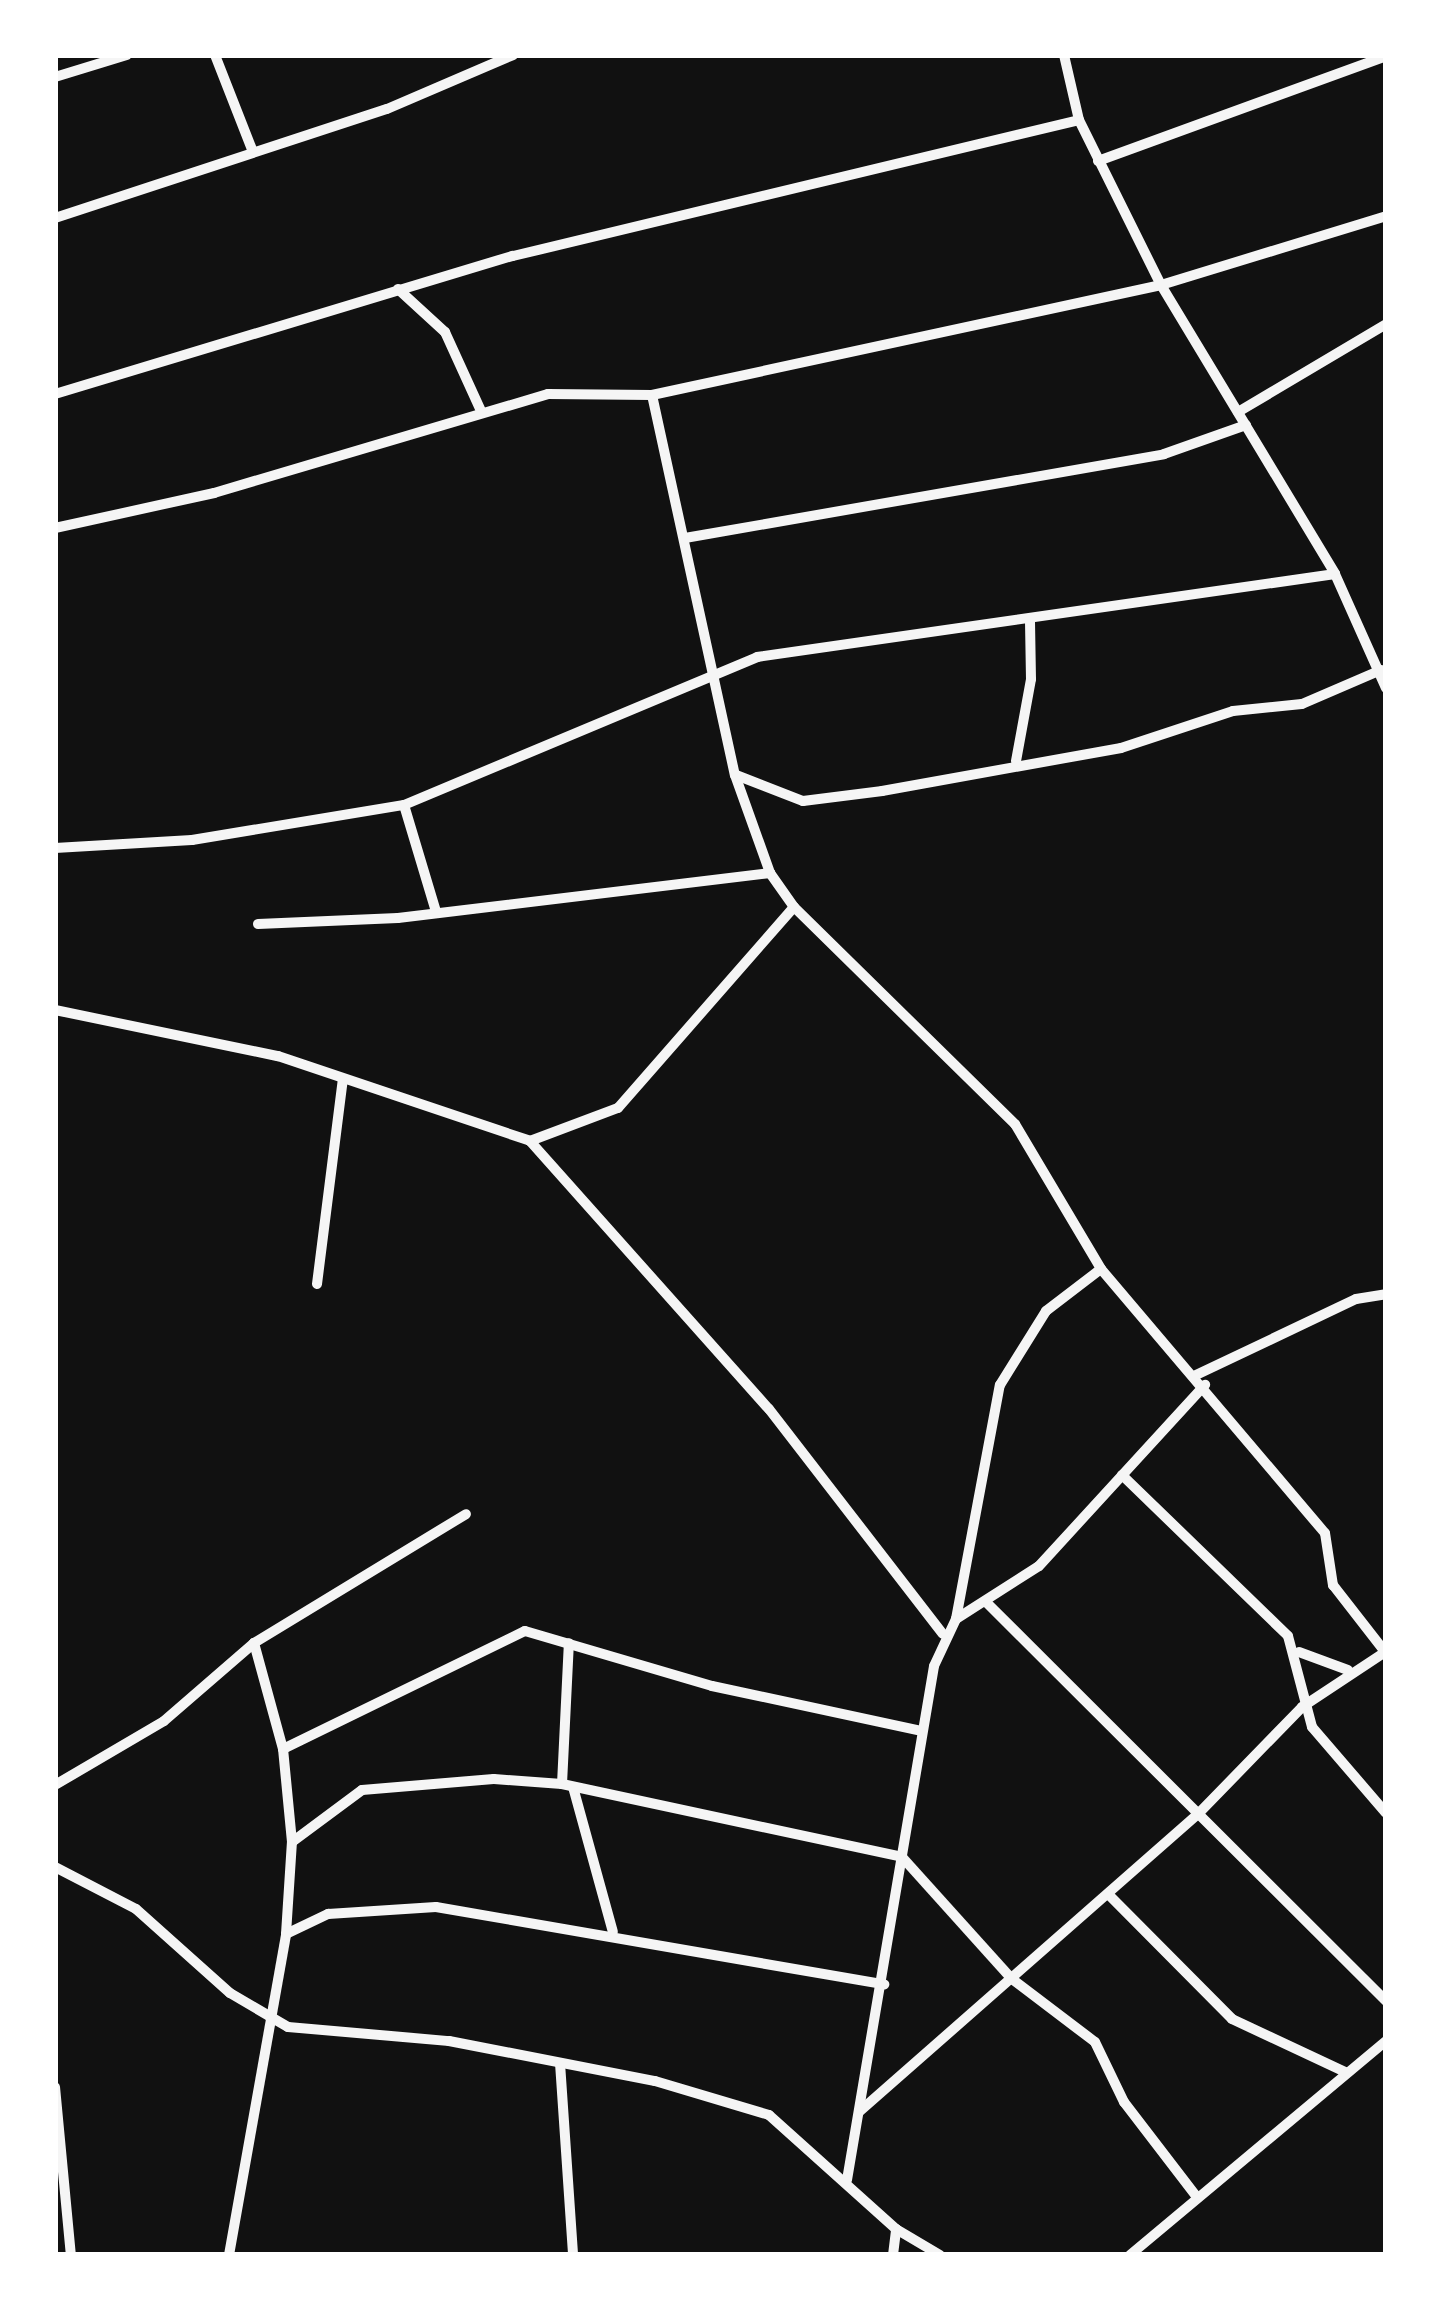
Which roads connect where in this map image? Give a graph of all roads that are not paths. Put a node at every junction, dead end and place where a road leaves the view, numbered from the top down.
1 (127, 55) edge
2 (216, 55) edge
3 (512, 55) edge
4 (1064, 55) edge
5 (1386, 56) edge
6 (55, 77) edge
7 (1079, 120) junction
8 (253, 152) junction
9 (1098, 161) junction
10 (1386, 216) edge
11 (55, 218) edge
12 (1161, 285) junction
13 (398, 289) junction
14 (1386, 324) edge
15 (55, 394) edge
16 (652, 395) junction
17 (481, 410) junction
18 (1238, 412) junction
19 (1246, 426) junction
20 (55, 528) edge
21 (685, 538) junction
22 (1335, 574) junction
23 (1030, 621) junction
24 (1380, 670) junction
25 (712, 672) junction
26 (1386, 688) edge
27 (1016, 761) junction
28 (735, 775) junction
29 (404, 805) junction
30 (55, 848) edge
31 (770, 873) junction
32 (794, 908) junction
33 (436, 912) junction
34 (258, 924) dead end
35 (55, 1010) edge
36 (343, 1080) junction
37 (530, 1141) junction
38 (1101, 1270) junction
39 (318, 1284) dead end
40 (1386, 1294) edge
41 (1196, 1375) junction
42 (1204, 1385) junction
43 (1122, 1476) junction
44 (466, 1514) dead end
45 (988, 1603) junction
46 (956, 1620) junction
47 (943, 1634) junction
48 (254, 1643) junction
49 (569, 1643) junction
50 (1299, 1652) junction
51 (1385, 1652) edge
52 (1348, 1670) junction
53 (1302, 1707) junction
54 (922, 1731) junction
55 (282, 1748) junction
56 (55, 1785) edge
57 (568, 1786) junction
58 (1199, 1813) junction
59 (1386, 1813) edge
60 (292, 1842) junction
61 (902, 1857) junction
62 (55, 1867) edge
63 (1108, 1894) junction
64 (612, 1932) junction
65 (286, 1934) junction
66 (1012, 1978) junction
67 (884, 1984) junction
68 (1386, 2001) edge
69 (266, 2018) junction
70 (1386, 2041) edge
71 (560, 2063) junction
72 (1345, 2072) junction
73 (55, 2087) edge
74 (59, 2112) edge
75 (860, 2112) junction
76 (847, 2180) junction
77 (1197, 2197) junction
78 (896, 2229) junction
79 (71, 2255) edge
80 (229, 2255) edge
81 (572, 2255) edge
82 (893, 2255) edge
83 (940, 2255) edge
84 (1130, 2255) edge

1 - 6 street
2 - 8 street
3 - 8 street
4 - 7 street
5 - 9 street
7 - 9 street
7 - 13 street
8 - 11 street
9 - 12 street
10 - 12 street
12 - 16 street
12 - 18 street
13 - 15 street
13 - 17 street
14 - 18 street
16 - 17 street
16 - 21 street
17 - 20 street
18 - 19 street
19 - 21 street
19 - 22 street
21 - 25 street
22 - 23 street
22 - 24 street
23 - 25 street
23 - 27 street
24 - 26 street
24 - 27 street
25 - 28 street
25 - 29 street
27 - 28 street
28 - 31 street
29 - 30 street
29 - 33 street
31 - 32 street
31 - 33 street
32 - 37 street
32 - 38 street
33 - 34 street
35 - 36 street
36 - 37 street
36 - 39 street
37 - 47 street
38 - 41 street
38 - 46 street
40 - 41 street
41 - 42 street
42 - 43 street
42 - 51 street
43 - 45 street
43 - 50 street
44 - 48 street
45 - 46 street
45 - 58 street
46 - 47 street
47 - 54 street
48 - 55 street
48 - 56 street
49 - 54 street
49 - 55 street
49 - 57 street
50 - 52 street
50 - 53 street
51 - 52 street
52 - 53 street
53 - 58 street
53 - 59 street
54 - 61 street
55 - 60 street
57 - 60 street
57 - 61 street
57 - 64 street
58 - 63 street
58 - 68 street
60 - 65 street
61 - 66 street
61 - 67 street
62 - 69 street
63 - 66 street
63 - 72 street
64 - 65 street
64 - 67 street
65 - 69 street
66 - 75 street
66 - 77 street
67 - 75 street
69 - 71 street
69 - 80 street
70 - 72 street
71 - 76 street
71 - 81 street
72 - 77 street
73 - 74 street
74 - 79 street
75 - 76 street
76 - 78 street
77 - 84 street
78 - 82 street
78 - 83 street

